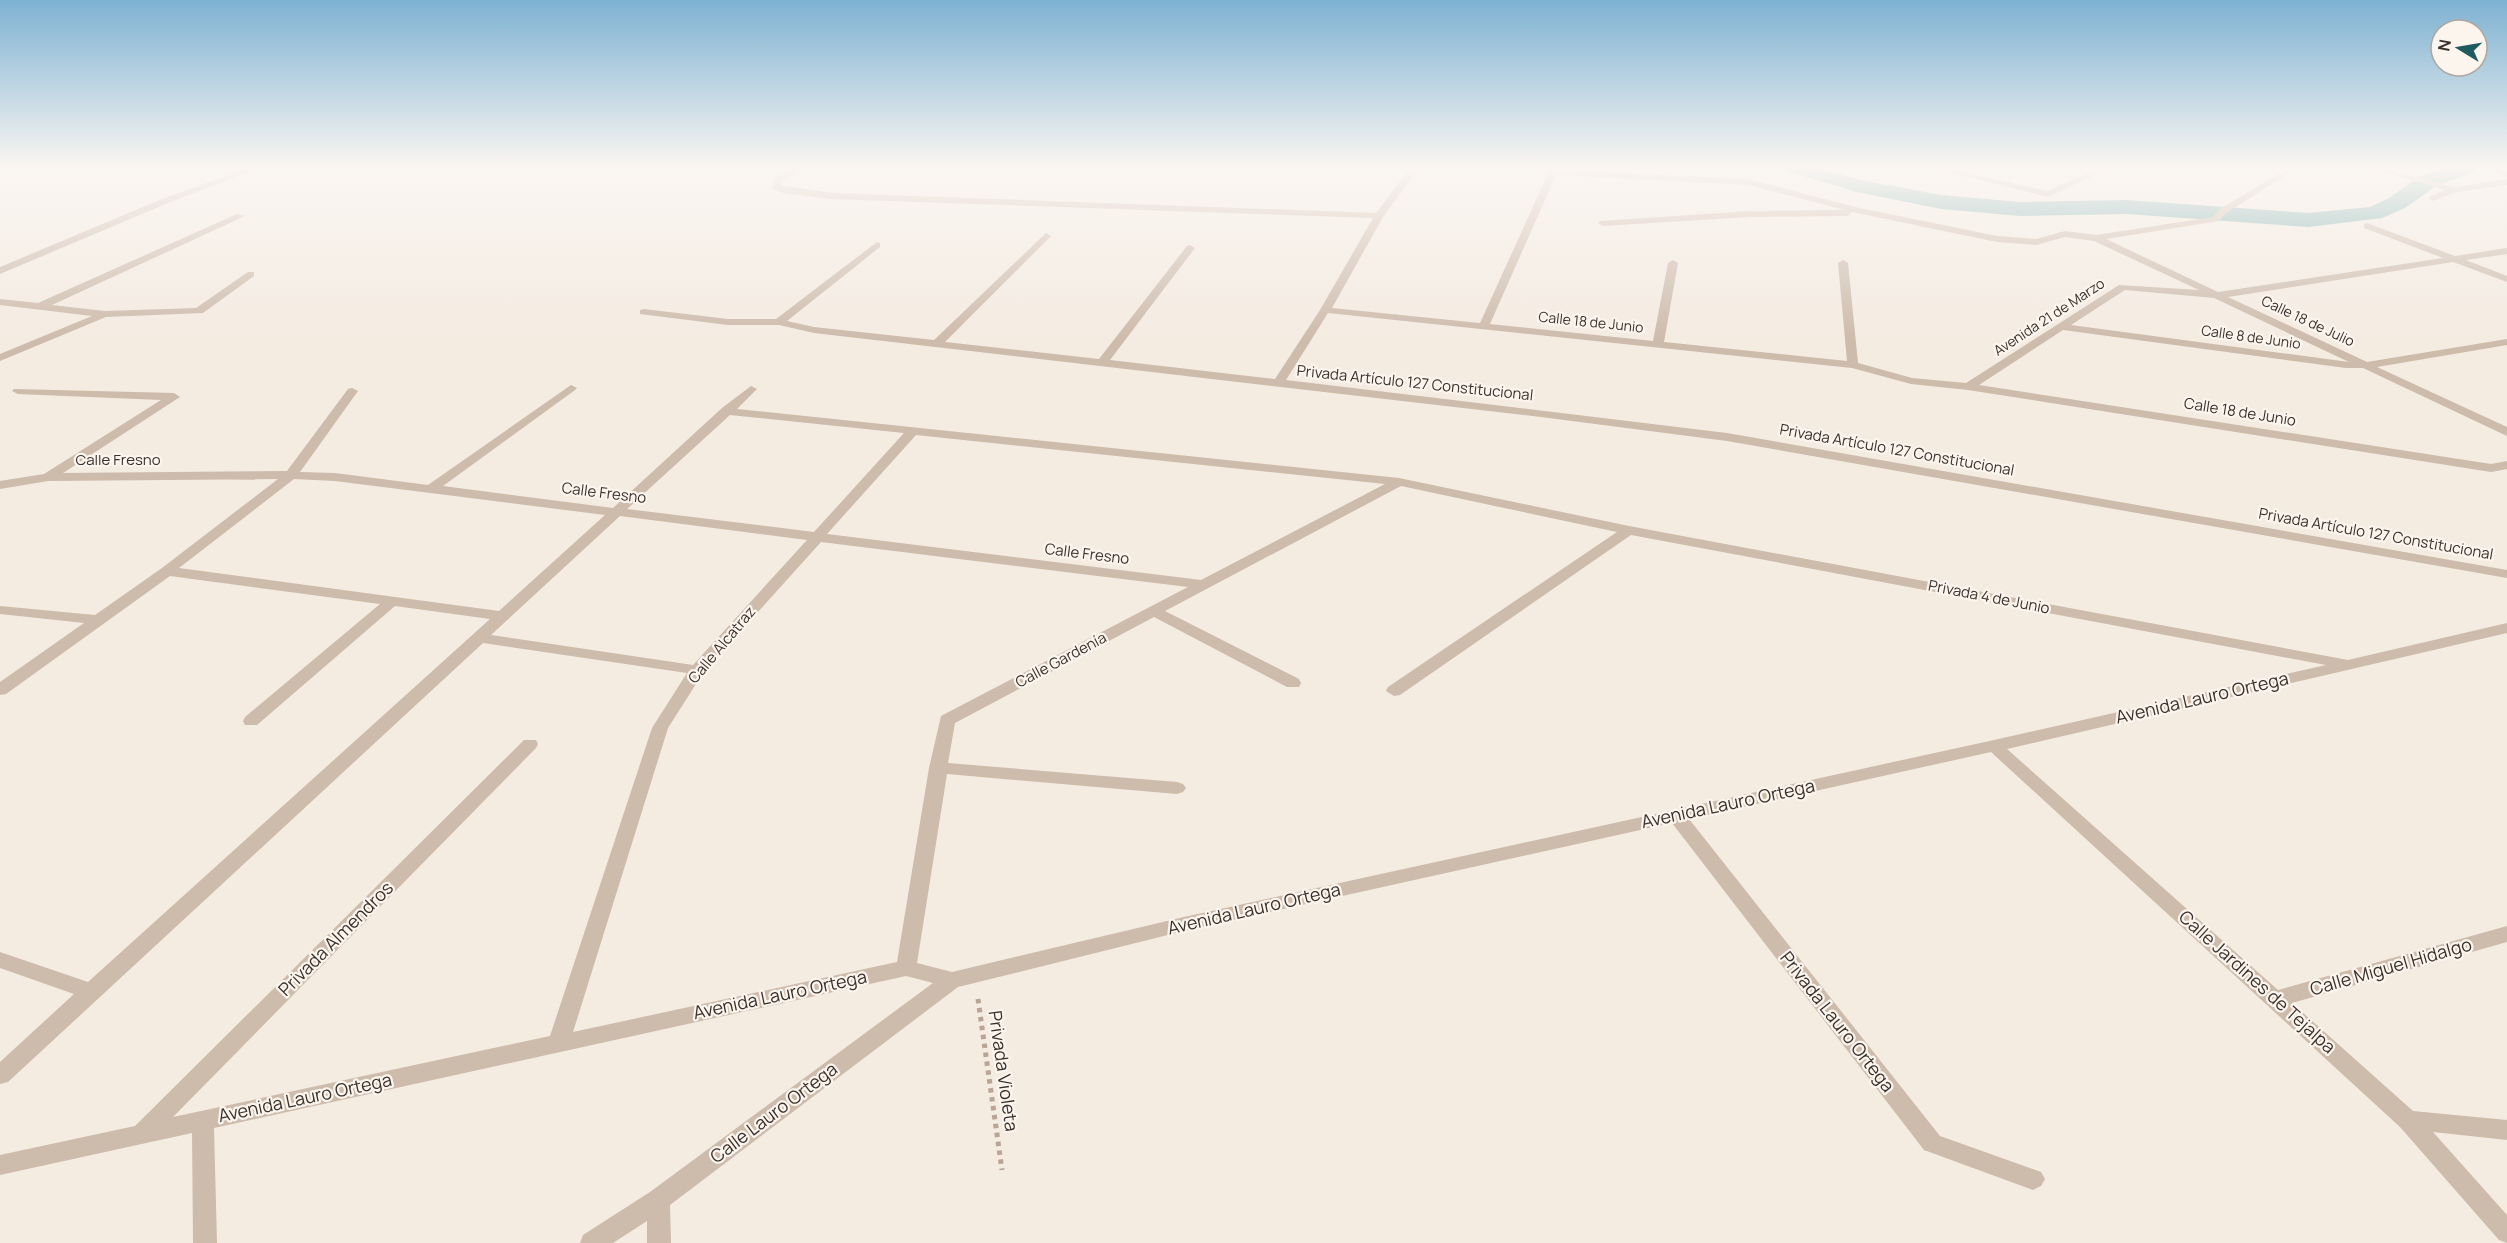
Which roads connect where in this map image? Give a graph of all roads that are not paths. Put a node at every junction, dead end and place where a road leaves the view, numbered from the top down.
1 (108, 225) edge
2 (220, 225) edge
3 (1374, 225) edge
4 (1528, 225) edge
5 (1929, 225) edge
6 (2178, 225) edge
7 (2367, 226) dead end
8 (1046, 236) dead end
9 (2096, 238) junction
10 (877, 245) dead end
11 (1190, 248) dead end
12 (2507, 251) edge
13 (2453, 258) junction
14 (1673, 263) dead end
15 (1843, 263) dead end
16 (0, 271) edge
17 (250, 274) dead end
18 (2507, 279) edge
19 (2218, 295) junction
20 (0, 302) edge
21 (41, 306) junction
22 (1325, 310) junction
23 (644, 312) dead end
24 (105, 314) junction
25 (779, 322) junction
26 (1484, 326) junction
27 (2062, 327) junction
28 (2507, 342) edge
29 (937, 344) junction
30 (1658, 344) junction
31 (0, 358) edge
32 (1103, 362) junction
33 (1853, 365) junction
34 (2366, 365) junction
35 (1278, 384) junction
36 (1968, 387) junction
37 (571, 388) dead end
38 (750, 389) dead end
39 (352, 391) dead end
40 (18, 392) dead end
41 (726, 411) junction
42 (914, 430) junction
43 (2507, 432) edge
44 (2507, 465) edge
45 (291, 475) junction
46 (48, 477) junction
47 (1399, 482) junction
48 (0, 485) edge
49 (432, 488) junction
50 (617, 512) junction
51 (1629, 530) junction
52 (817, 537) junction
53 (167, 572) junction
54 (2507, 574) edge
55 (1203, 585) junction
56 (392, 601) junction
57 (0, 610) edge
58 (1154, 611) junction
59 (503, 616) junction
60 (99, 620) junction
61 (2507, 628) edge
62 (478, 638) junction
63 (2349, 664) junction
64 (697, 670) junction
65 (1293, 684) dead end
66 (0, 690) edge
67 (1394, 690) dead end
68 (251, 722) dead end
69 (530, 744) dead end
70 (1994, 746) junction
71 (938, 768) junction
72 (1177, 788) dead end
73 (1676, 816) junction
74 (2507, 934) edge
75 (0, 960) edge
76 (906, 968) junction
77 (952, 980) junction
78 (91, 992) junction
79 (2276, 999) junction
80 (559, 1042) junction
81 (0, 1076) edge
82 (2408, 1120) junction
83 (203, 1121) junction
84 (2507, 1130) edge
85 (141, 1134) junction
86 (0, 1165) edge
87 (2033, 1179) dead end
88 (658, 1200) junction
89 (2507, 1232) edge
90 (205, 1243) edge
91 (592, 1243) edge
92 (659, 1243) edge

1 - 16 street
2 - 21 street
3 - 22 street
4 - 26 street
5 - 9 street
6 - 9 street
7 - 13 street
8 - 29 street
9 - 19 street, Calle 18 de Julio
10 - 25 street
11 - 32 street
12 - 13 street, Avenida 21 de Marzo
13 - 18 street
13 - 19 street, Avenida 21 de Marzo
14 - 30 street
15 - 33 street
17 - 24 street
19 - 27 street, Avenida 21 de Marzo
19 - 34 street, Calle 18 de Julio
20 - 21 street
21 - 24 street
22 - 26 street, Calle 18 de Junio
22 - 35 street
23 - 25 street, Privada Artículo 127 Constitucional
24 - 31 street
25 - 29 street, Privada Artículo 127 Constitucional
26 - 30 street, Calle 18 de Junio
27 - 34 street, Calle 8 de Junio
27 - 36 street, Avenida 21 de Marzo
28 - 34 street, Calle 8 de Junio
29 - 32 street, Privada Artículo 127 Constitucional
30 - 33 street, Calle 18 de Junio
32 - 35 street, Privada Artículo 127 Constitucional
33 - 36 street, Calle 18 de Junio
34 - 43 street, Calle 18 de Julio
35 - 54 street, Privada Artículo 127 Constitucional
36 - 44 street, Calle 18 de Junio
37 - 49 street
38 - 41 street
39 - 45 street
40 - 46 street
41 - 42 street, Privada 4 de Junio
41 - 50 street
42 - 47 street, Privada 4 de Junio
42 - 52 street, Calle Alcatraz
45 - 46 street, Calle Fresno
45 - 49 street, Calle Fresno
45 - 53 street
46 - 48 street, Calle Fresno
47 - 51 street, Privada 4 de Junio
47 - 55 street, Calle Gardenía
49 - 50 street, Calle Fresno
50 - 52 street, Calle Fresno
50 - 59 street
51 - 63 street, Privada 4 de Junio
51 - 67 street
52 - 55 street, Calle Fresno
52 - 64 street, Calle Alcatraz
53 - 56 street
53 - 60 street
55 - 58 street, Calle Gardenía
56 - 59 street
56 - 68 street
57 - 60 street
58 - 65 street
58 - 71 street, Calle Gardenía
59 - 62 street
60 - 66 street
61 - 63 street, Avenida Lauro Ortega
62 - 64 street
62 - 78 street
63 - 70 street, Avenida Lauro Ortega
64 - 80 street, Calle Alcatraz
69 - 85 street, Privada Almendros
70 - 73 street, Avenida Lauro Ortega
70 - 79 street, Calle Jardines de Tejalpa
71 - 72 street
71 - 76 street, Calle Gardenía
73 - 77 street, Avenida Lauro Ortega
73 - 87 street, Privada Lauro Ortega
74 - 79 street, Calle Miguel Hidalgo
75 - 78 street
76 - 77 street, Avenida Lauro Ortega
76 - 80 street, Avenida Lauro Ortega
77 - 88 street, Calle Lauro Ortega
78 - 81 street
79 - 82 street, Calle Jardines de Tejalpa
80 - 83 street, Avenida Lauro Ortega
82 - 84 street
82 - 89 street, Calle Jardines de Tejalpa
83 - 85 street, Avenida Lauro Ortega
83 - 90 street
85 - 86 street, Avenida Lauro Ortega
88 - 91 street, Calle Lauro Ortega
88 - 92 street

